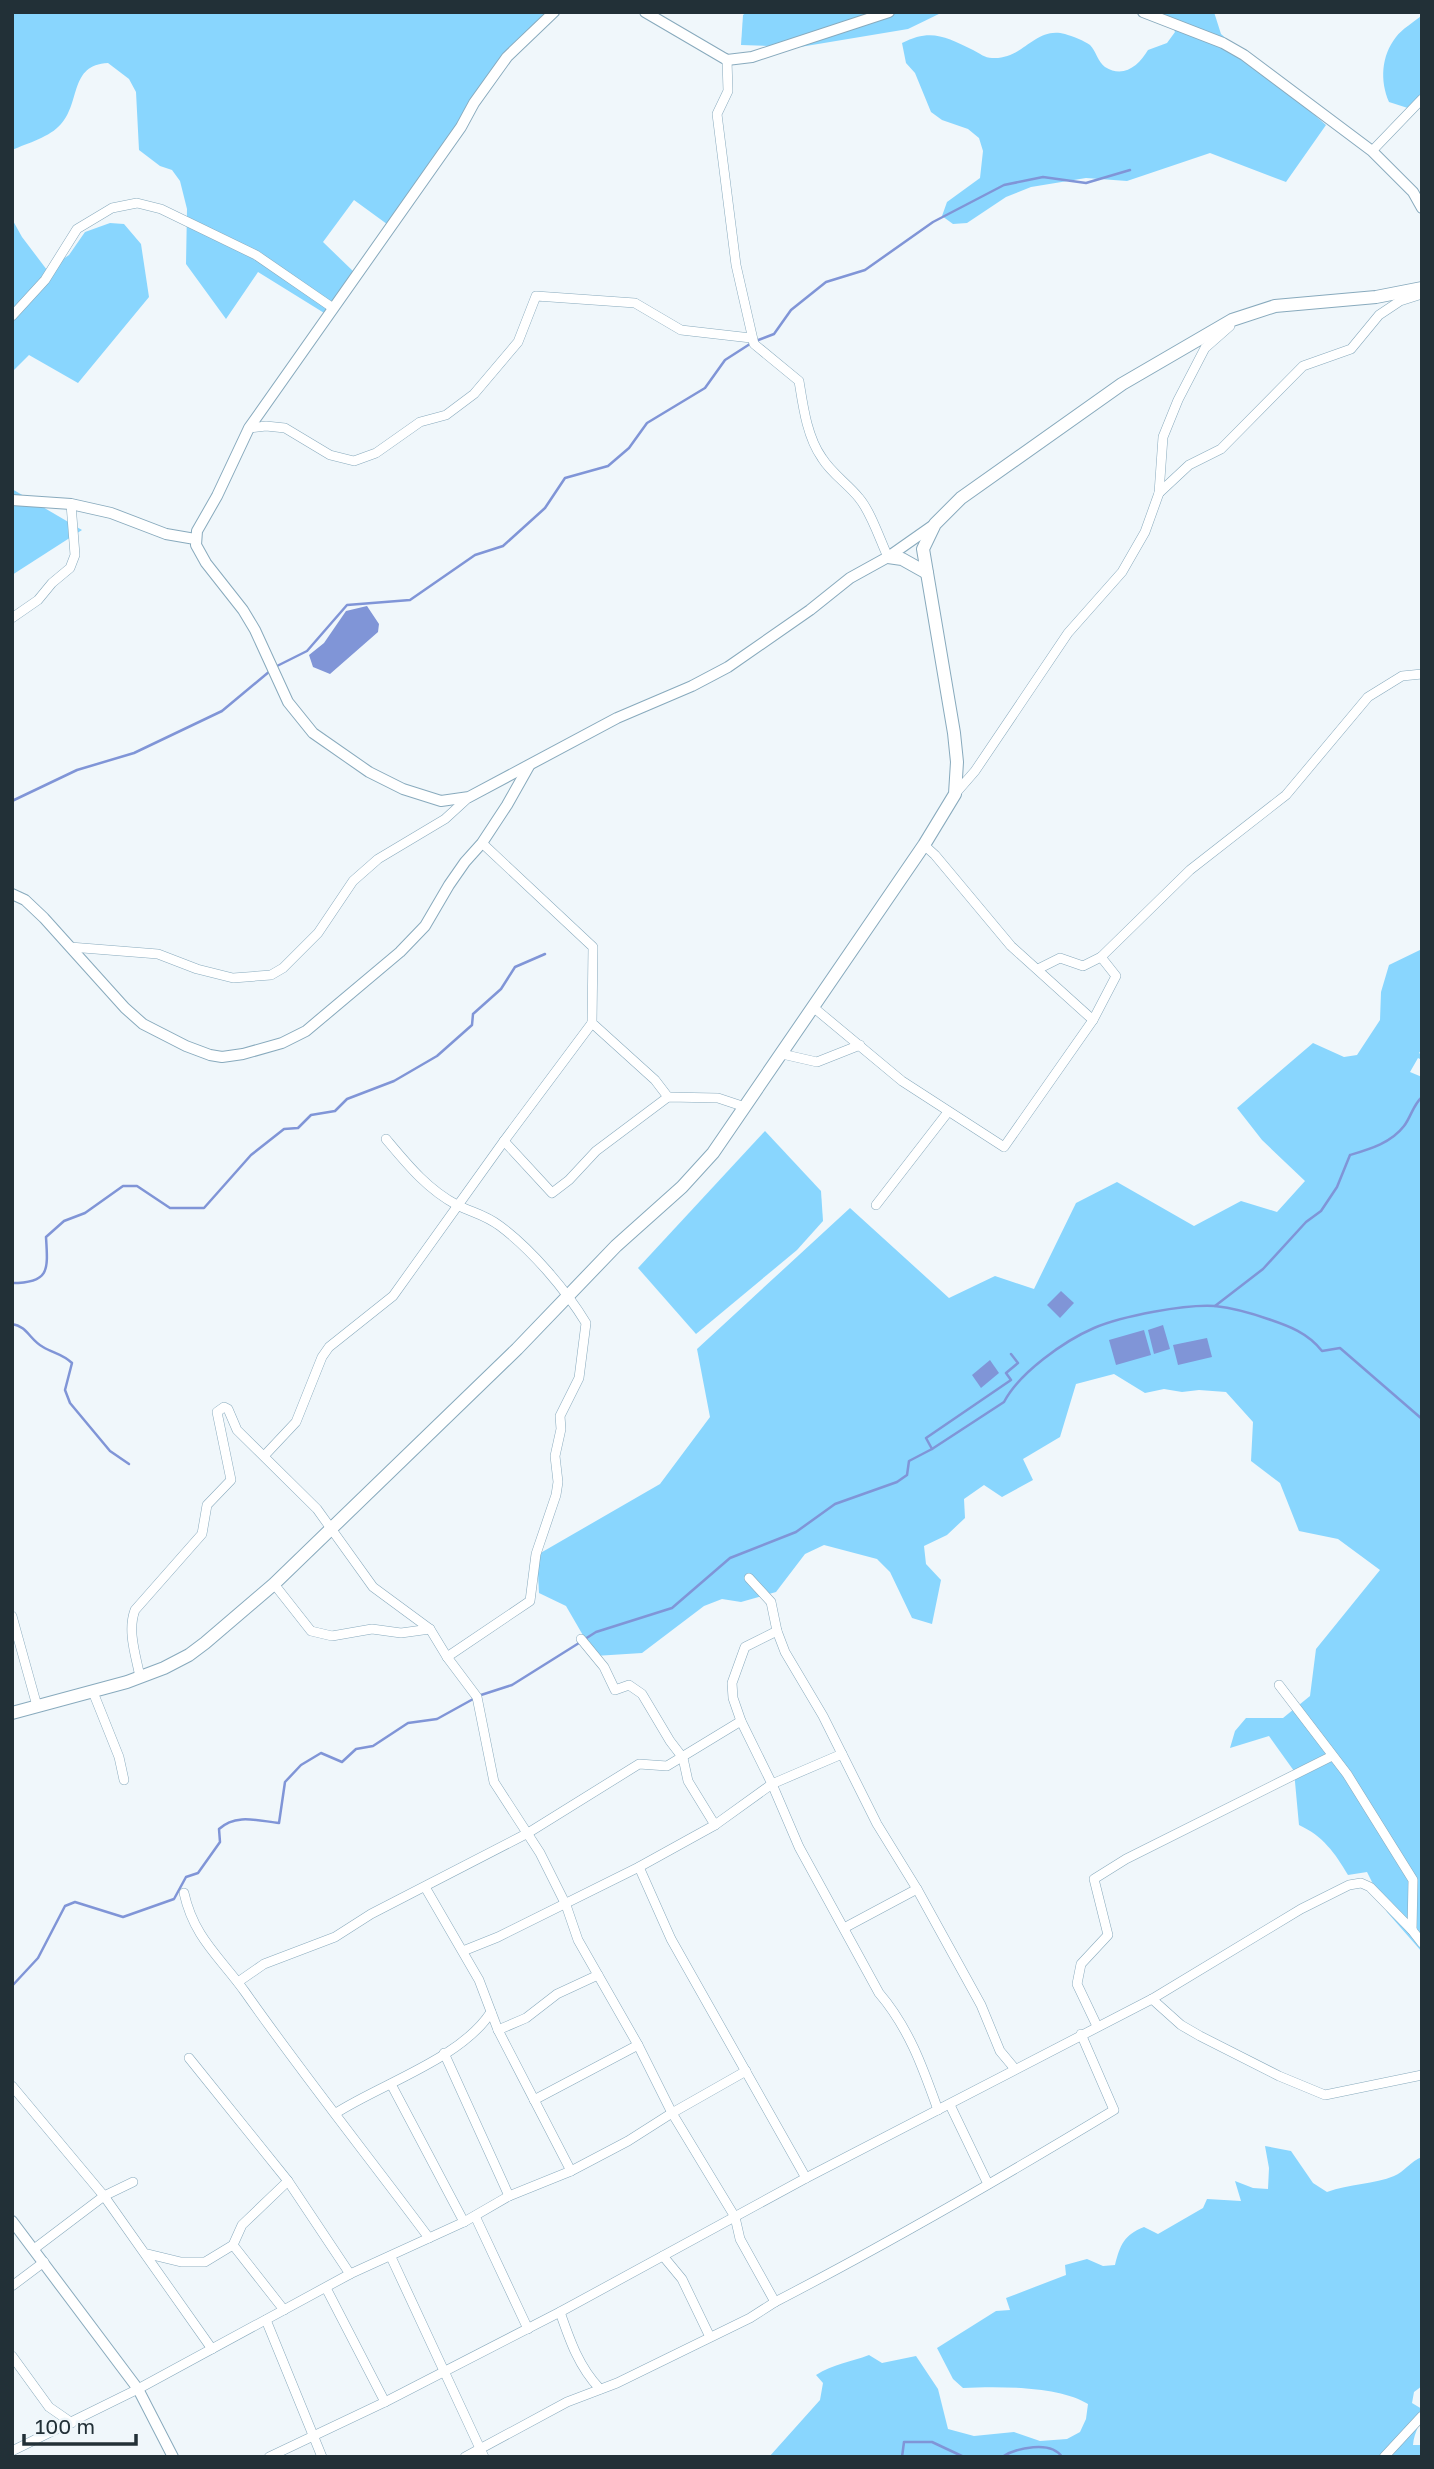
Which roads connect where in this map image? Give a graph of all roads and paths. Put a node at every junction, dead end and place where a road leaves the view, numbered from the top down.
1 (554, 12) edge
2 (645, 12) edge
3 (889, 12) edge
4 (1143, 12) edge
5 (727, 60) junction
6 (1422, 99) edge
7 (1372, 151) junction
8 (1422, 208) edge
9 (1422, 288) edge
10 (1422, 294) edge
11 (333, 308) junction
12 (12, 316) edge
13 (1241, 316) junction
14 (751, 338) junction
15 (249, 428) junction
16 (1159, 493) junction
17 (12, 500) edge
18 (71, 504) junction
19 (935, 524) junction
20 (195, 539) junction
21 (888, 557) junction
22 (927, 573) junction
23 (12, 618) edge
24 (1422, 674) edge
25 (529, 766) junction
26 (955, 794) junction
27 (468, 797) junction
28 (482, 844) junction
29 (924, 845) junction
30 (12, 894) edge
31 (70, 947) junction
32 (1101, 957) junction
33 (1038, 969) junction
34 (813, 1007) junction
35 (1093, 1020) junction
36 (592, 1023) junction
37 (860, 1045) junction
38 (782, 1054) junction
39 (668, 1097) junction
40 (745, 1107) junction
41 (948, 1112) junction
42 (386, 1139) dead end
43 (504, 1141) junction
44 (458, 1205) junction
45 (876, 1205) dead end
46 (569, 1296) junction
47 (265, 1455) junction
48 (331, 1528) junction
49 (749, 1578) dead end
50 (274, 1584) junction
51 (12, 1616) edge
52 (430, 1629) junction
53 (777, 1631) junction
54 (581, 1639) dead end
55 (447, 1657) junction
56 (140, 1677) junction
57 (1279, 1685) dead end
58 (93, 1692) junction
59 (37, 1706) junction
60 (12, 1713) edge
61 (741, 1721) junction
62 (842, 1754) junction
63 (1332, 1756) junction
64 (683, 1758) junction
65 (124, 1780) dead end
66 (772, 1784) junction
67 (715, 1825) junction
68 (528, 1833) junction
69 (639, 1867) junction
70 (425, 1888) junction
71 (917, 1889) junction
72 (184, 1893) dead end
73 (566, 1905) junction
74 (845, 1928) junction
75 (1412, 1930) junction
76 (1422, 1943) edge
77 (463, 1951) junction
78 (598, 1975) junction
79 (237, 1982) junction
80 (1152, 1999) junction
81 (491, 2012) junction
82 (1097, 2026) junction
83 (498, 2030) junction
84 (1081, 2034) junction
85 (638, 2045) junction
86 (444, 2053) junction
87 (189, 2058) dead end
88 (1015, 2069) junction
89 (746, 2071) junction
90 (1422, 2075) edge
91 (391, 2084) junction
92 (12, 2086) edge
93 (534, 2100) junction
94 (950, 2105) junction
95 (939, 2110) junction
96 (336, 2113) junction
97 (672, 2113) junction
98 (571, 2171) junction
99 (806, 2178) junction
100 (288, 2180) junction
101 (133, 2182) dead end
102 (988, 2184) junction
103 (104, 2196) junction
104 (509, 2196) junction
105 (475, 2216) junction
106 (735, 2217) junction
107 (12, 2221) edge
108 (464, 2222) junction
109 (429, 2238) junction
110 (233, 2245) junction
111 (34, 2249) junction
112 (147, 2254) junction
113 (663, 2256) junction
114 (391, 2257) junction
115 (44, 2262) junction
116 (350, 2274) junction
117 (12, 2286) edge
118 (326, 2288) junction
119 (775, 2302) junction
120 (284, 2310) junction
121 (560, 2312) junction
122 (267, 2320) junction
123 (528, 2329) junction
124 (710, 2337) junction
125 (212, 2349) junction
126 (12, 2356) edge
127 (443, 2372) junction
128 (138, 2389) junction
129 (600, 2389) junction
130 (385, 2402) junction
131 (1422, 2416) edge
132 (72, 2423) junction
133 (312, 2437) junction
134 (12, 2451) edge
135 (482, 2453) edge
136 (173, 2457) edge
137 (269, 2457) edge
138 (322, 2457) edge
139 (465, 2457) edge
140 (1384, 2457) edge

1 - 11 street
2 - 5 street
3 - 5 street
4 - 7 street
5 - 14 street
6 - 7 street
7 - 8 street
9 - 13 main road
10 - 16 street
11 - 12 street
11 - 15 street
13 - 16 street
13 - 19 main road
14 - 15 street
14 - 21 street
15 - 20 street
16 - 26 street
17 - 18 street
18 - 20 street
18 - 23 street
19 - 21 street
19 - 22 main road
20 - 27 street
21 - 22 main road
21 - 25 street
22 - 26 main road
24 - 32 street
25 - 27 street
25 - 28 street
26 - 29 main road
27 - 31 street
28 - 31 street
28 - 36 street
29 - 33 street
29 - 34 main road
30 - 31 street
32 - 33 street
32 - 35 street
33 - 35 street
34 - 37 street
34 - 38 main road
35 - 41 street
36 - 39 street
36 - 43 street
37 - 38 street
37 - 41 street
38 - 40 main road
39 - 40 street
39 - 43 street
40 - 46 main road
41 - 45 street
42 - 44 street
43 - 44 street
44 - 46 street
44 - 47 street
46 - 48 main road
46 - 55 street
47 - 48 street
47 - 56 street
48 - 50 main road
48 - 52 street
49 - 53 street
50 - 52 street
50 - 56 main road
51 - 59 street
52 - 55 street
53 - 61 street
53 - 62 street
54 - 64 street
55 - 68 street
56 - 58 main road
57 - 63 street
58 - 59 main road
58 - 65 street
59 - 60 main road
61 - 64 street
61 - 66 street
62 - 66 street
62 - 71 street
63 - 75 street
63 - 82 street
64 - 67 street
64 - 68 street
66 - 67 street
66 - 74 street
67 - 69 street
68 - 70 street
68 - 73 street
69 - 73 street
69 - 89 street
70 - 77 street
70 - 79 street
71 - 74 street
71 - 88 street
72 - 79 street
73 - 77 street
73 - 78 street
74 - 95 street
75 - 76 street
75 - 80 street
77 - 81 street
78 - 83 street
78 - 85 street
79 - 96 street
80 - 82 street
80 - 90 street
81 - 83 street
81 - 86 street
82 - 84 street
83 - 93 street
84 - 88 street
84 - 102 street
85 - 93 street
85 - 97 street
86 - 91 street
86 - 104 street
87 - 100 street
88 - 94 street
89 - 97 street
89 - 99 street
91 - 96 street
91 - 108 street
92 - 103 street
93 - 98 street
94 - 95 street
94 - 102 street
95 - 99 street
96 - 109 street
97 - 98 street
97 - 106 street
98 - 104 street
99 - 106 street
100 - 110 street
100 - 116 street
101 - 103 street
102 - 119 street
103 - 111 street
103 - 112 street
104 - 105 street
105 - 108 street
105 - 123 street
106 - 113 street
106 - 119 street
107 - 111 street
108 - 109 street
109 - 114 street
110 - 112 street
110 - 120 street
111 - 115 street
112 - 125 street
113 - 121 street
113 - 124 street
114 - 116 street
114 - 127 street
115 - 117 street
115 - 128 street
116 - 118 street
118 - 120 street
118 - 130 street
119 - 124 street
120 - 122 street
121 - 123 street
121 - 129 street
122 - 125 street
122 - 133 street
123 - 127 street
124 - 129 street
125 - 128 street
126 - 132 street
127 - 130 street
127 - 135 street
128 - 132 street
128 - 136 street
129 - 135 street
130 - 133 street
131 - 140 street
132 - 134 street
133 - 137 street
133 - 138 street
135 - 139 street

